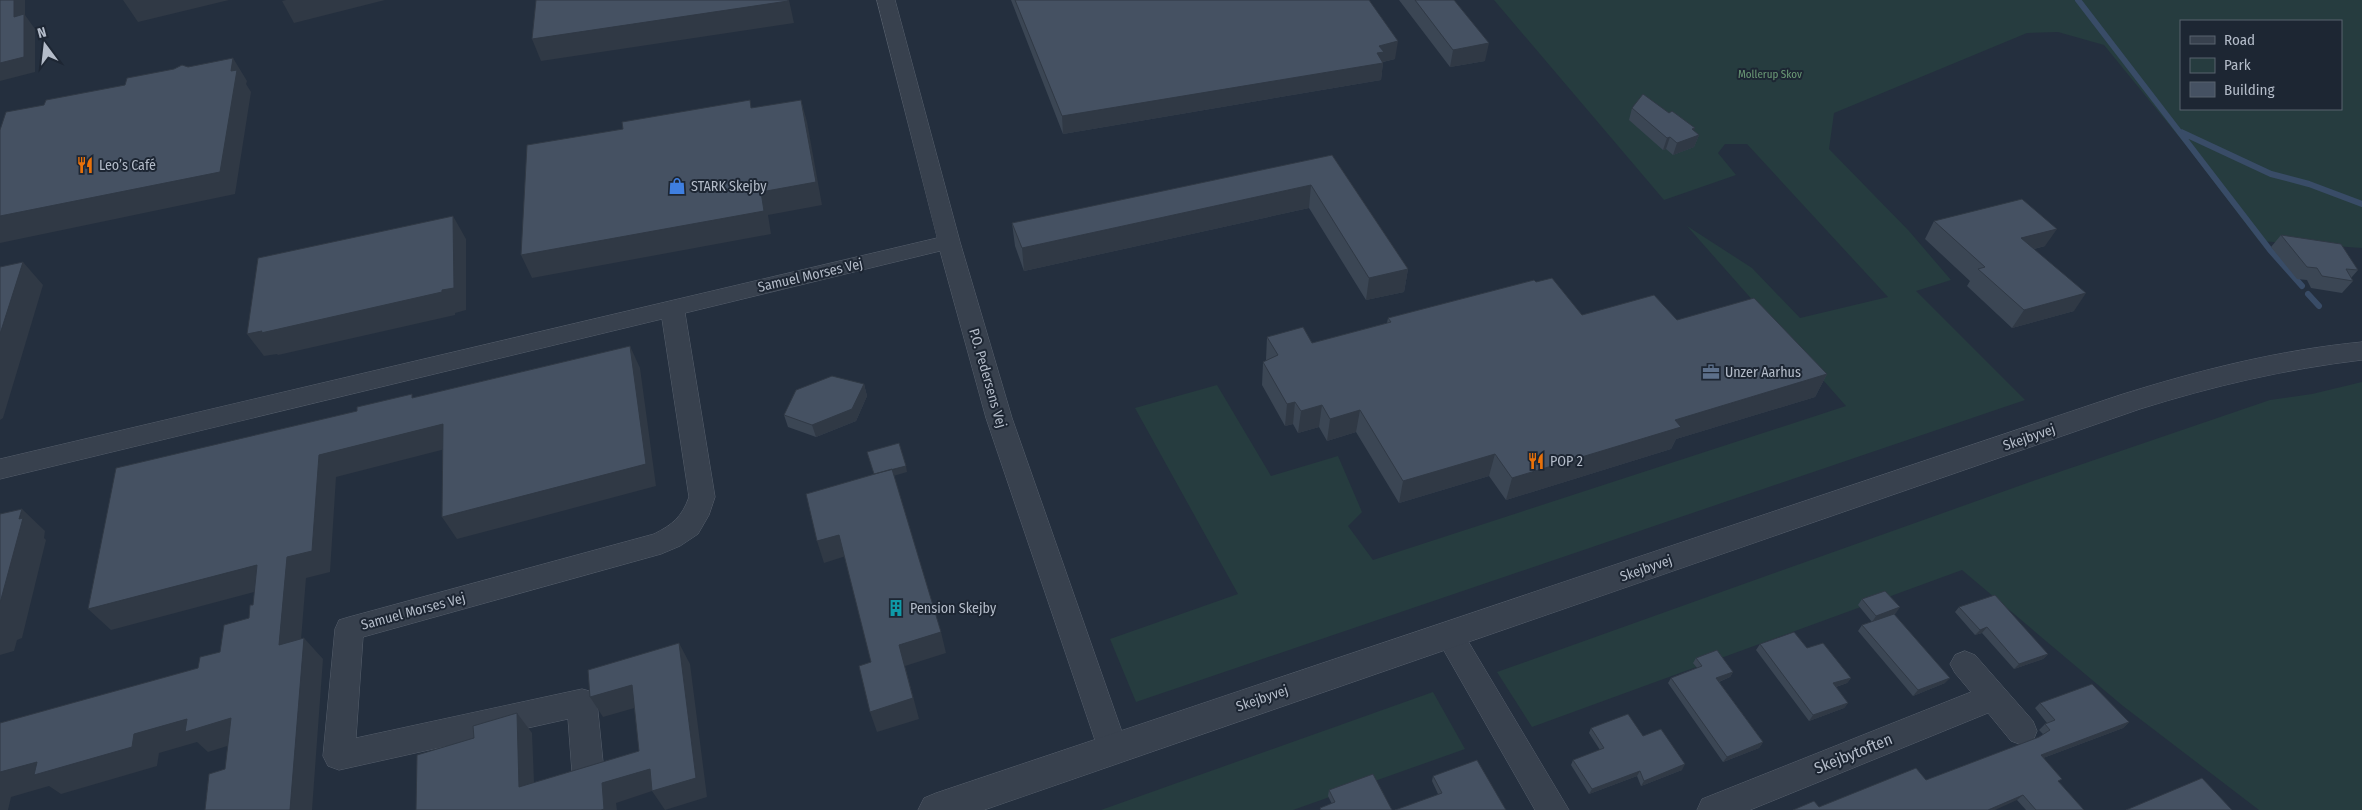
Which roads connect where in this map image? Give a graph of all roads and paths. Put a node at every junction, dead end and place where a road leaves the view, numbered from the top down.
1 (886, 0) edge
2 (949, 242) junction
3 (672, 308) junction
4 (2362, 351) edge
5 (0, 469) edge
6 (1449, 635) junction
7 (1965, 664) dead end
8 (1993, 697) junction
9 (2022, 731) dead end
10 (1113, 749) junction
11 (588, 772) edge
12 (936, 810) edge
13 (1553, 810) edge
14 (1713, 810) edge

1 - 2 street, P.O. Pedersens Vej
2 - 3 street, Samuel Morses Vej
2 - 10 street, P.O. Pedersens Vej
3 - 5 street, Samuel Morses Vej
3 - 11 street, Samuel Morses Vej
4 - 6 street, Skejbyvej
6 - 10 street, Skejbyvej
6 - 13 street
7 - 8 street
8 - 9 street
8 - 14 street, Skejbytoften
10 - 12 street, Skejbyvej

